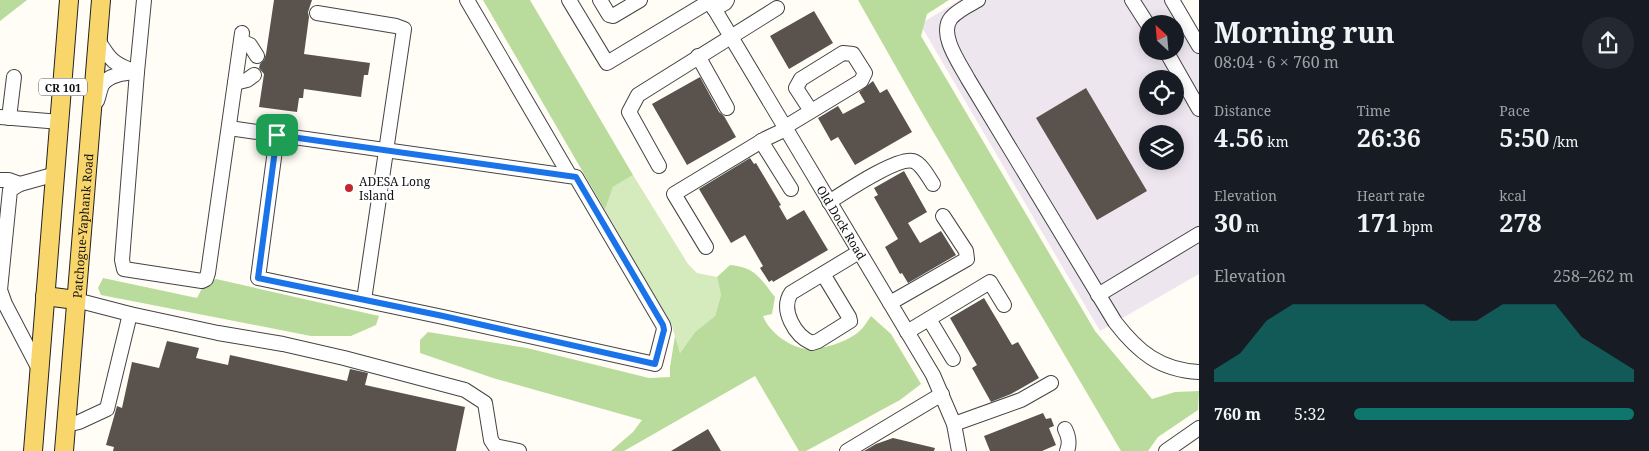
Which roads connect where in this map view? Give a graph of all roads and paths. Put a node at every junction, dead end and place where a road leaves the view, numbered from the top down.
1 (70, 0) edge
2 (101, 0) edge
3 (144, 0) edge
4 (468, 0) edge
5 (569, 0) edge
6 (600, 0) edge
7 (727, 0) edge
8 (978, 0) edge
9 (1132, 0) edge
10 (1172, 0) edge
11 (635, 1) edge
12 (711, 3) edge
13 (777, 8) dead end
14 (317, 13) dead end
15 (1142, 15) edge
16 (730, 36) junction
17 (98, 40) junction
18 (1199, 46) edge
19 (257, 56) dead end
20 (698, 56) junction
21 (1171, 60) edge
22 (137, 72) junction
23 (254, 75) dead end
24 (14, 76) dead end
25 (235, 83) junction
26 (728, 108) dead end
27 (1199, 109) edge
28 (812, 111) junction
29 (5, 117) edge
30 (91, 118) junction
31 (60, 122) junction
32 (229, 128) junction
33 (785, 128) junction
34 (277, 135) junction
35 (761, 141) junction
36 (386, 151) junction
37 (659, 166) dead end
38 (56, 174) junction
39 (570, 176) junction
40 (0, 180) edge
41 (20, 184) junction
42 (933, 184) dead end
43 (791, 189) dead end
44 (4, 195) edge
45 (829, 202) junction
46 (944, 216) dead end
47 (1199, 234) edge
48 (706, 247) dead end
49 (859, 252) junction
50 (823, 274) junction
51 (1098, 295) junction
52 (45, 296) junction
53 (76, 300) junction
54 (364, 300) junction
55 (890, 303) junction
56 (1004, 305) dead end
57 (130, 314) junction
58 (929, 319) junction
59 (907, 332) junction
60 (953, 359) dead end
61 (39, 369) junction
62 (1199, 372) edge
63 (1051, 383) dead end
64 (942, 394) junction
65 (954, 424) junction
66 (66, 425) junction
67 (1199, 428) edge
68 (1065, 429) dead end
69 (33, 451) edge
70 (64, 451) edge
71 (519, 451) edge
72 (847, 451) edge
73 (959, 451) edge
74 (1067, 451) edge
75 (1166, 451) edge

1 - 31 main road, CR 101
2 - 17 main road, Patchogue-Yaphank Road / CR 101
3 - 22 street
4 - 39 street
5 - 12 street
6 - 11 street
7 - 12 street
8 - 51 street
9 - 15 street
10 - 18 street
12 - 16 street, Old Dock Road
13 - 16 street
14 - 36 street
16 - 20 street
16 - 33 street, Old Dock Road
17 - 22 street
17 - 30 main road, Patchogue-Yaphank Road / CR 101
19 - 25 street
20 - 26 street
20 - 37 street
21 - 27 street
22 - 30 street
22 - 32 street
23 - 25 street
24 - 29 street
25 - 32 street
28 - 28 street
28 - 33 street
29 - 31 street
30 - 53 main road, Patchogue-Yaphank Road / CR 101
31 - 38 main road, CR 101
32 - 34 street
33 - 35 street
33 - 45 street, Old Dock Road
34 - 36 street
34 - 54 street
35 - 43 street
35 - 48 street
36 - 39 street
36 - 54 street
38 - 41 street
38 - 52 main road, CR 101
39 - 54 street
40 - 41 street
41 - 44 street
42 - 45 street
44 - 61 street
45 - 49 street, Old Dock Road
46 - 55 street
47 - 51 street
49 - 50 street
49 - 55 street, Old Dock Road
50 - 50 street
51 - 62 street
52 - 53 main road
52 - 61 main road, CR 101
53 - 57 street
53 - 66 main road, Patchogue-Yaphank Road / CR 101
55 - 59 street, Old Dock Road
56 - 58 street
57 - 66 street
57 - 71 street
58 - 59 street
58 - 60 street
59 - 64 street, Old Dock Road
61 - 69 main road, CR 101
63 - 65 street
64 - 65 street, Old Dock Road
64 - 72 street
65 - 73 street, Old Dock Road
66 - 70 main road, Patchogue-Yaphank Road / CR 101
67 - 75 street
68 - 74 street

